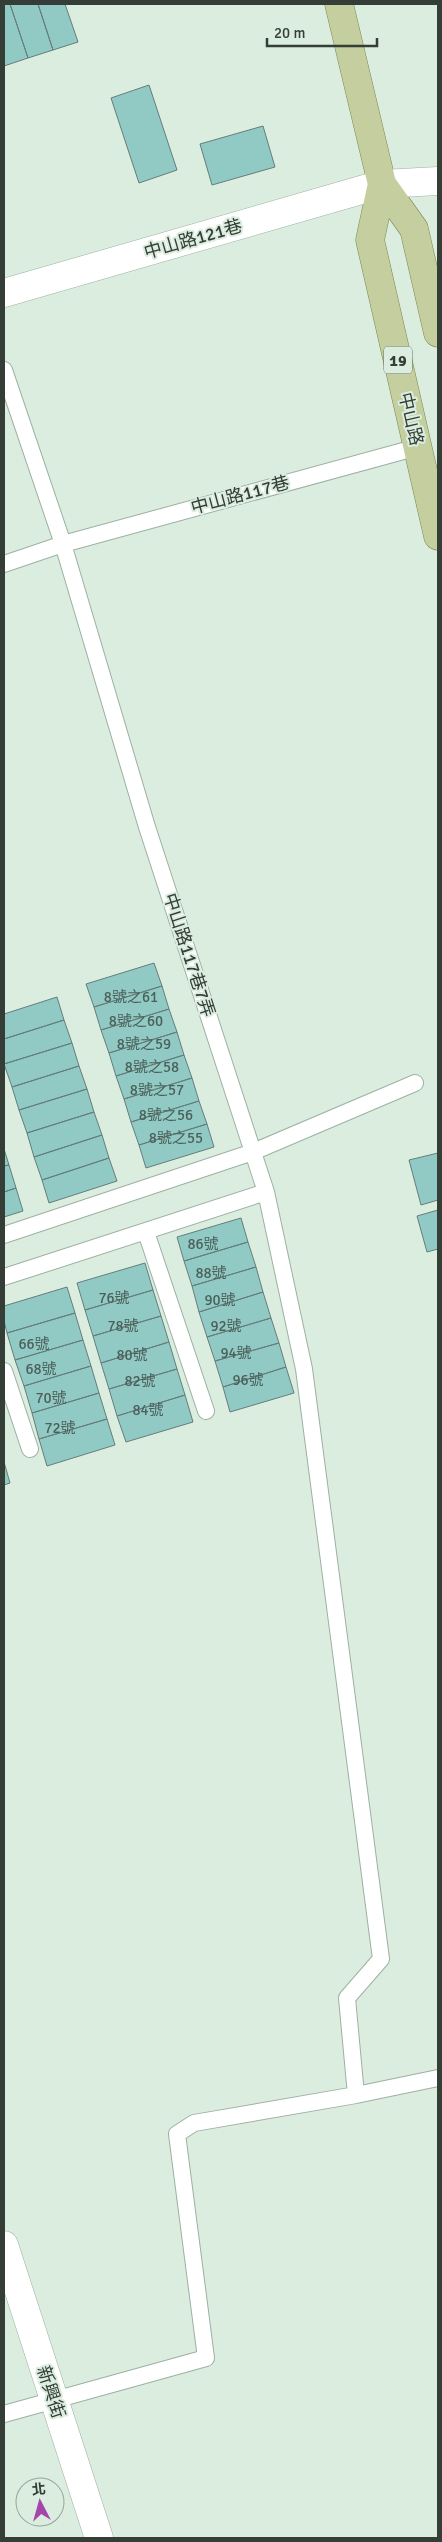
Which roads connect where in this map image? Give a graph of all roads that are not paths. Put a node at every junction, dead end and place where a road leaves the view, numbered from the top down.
1 (339, 4) edge
2 (438, 181) edge
3 (382, 184) junction
4 (4, 293) edge
5 (438, 333) edge
6 (4, 370) edge
7 (418, 447) junction
8 (438, 536) edge
9 (63, 544) junction
10 (4, 564) edge
11 (415, 1083) dead end
12 (253, 1152) junction
13 (266, 1192) junction
14 (146, 1232) junction
15 (4, 1235) edge
16 (4, 1277) edge
17 (4, 1371) edge
18 (206, 1411) dead end
19 (30, 1449) dead end
20 (438, 2078) edge
21 (356, 2095) junction
22 (4, 2246) edge
23 (54, 2401) junction
24 (4, 2414) edge
25 (99, 2538) edge

1 - 3 main road, 中山路 / 19
2 - 3 street, 中山路121巷
3 - 4 street, 中山路121巷
3 - 5 main road, 中山路 / 19
3 - 7 main road, 中山路 / 19
6 - 9 lane, 中山路117巷7弄
7 - 8 main road, 中山路 / 19
7 - 9 lane, 中山路117巷
9 - 10 lane, 中山路117巷
9 - 12 lane, 中山路117巷7弄
11 - 12 lane
12 - 13 lane, 中山路117巷7弄
12 - 15 lane
13 - 14 lane
13 - 21 lane, 中山路117巷7弄
14 - 16 lane
14 - 18 lane
17 - 19 lane
20 - 21 lane
21 - 23 lane
22 - 23 street, 新興街
23 - 24 lane
23 - 25 street, 新興街

